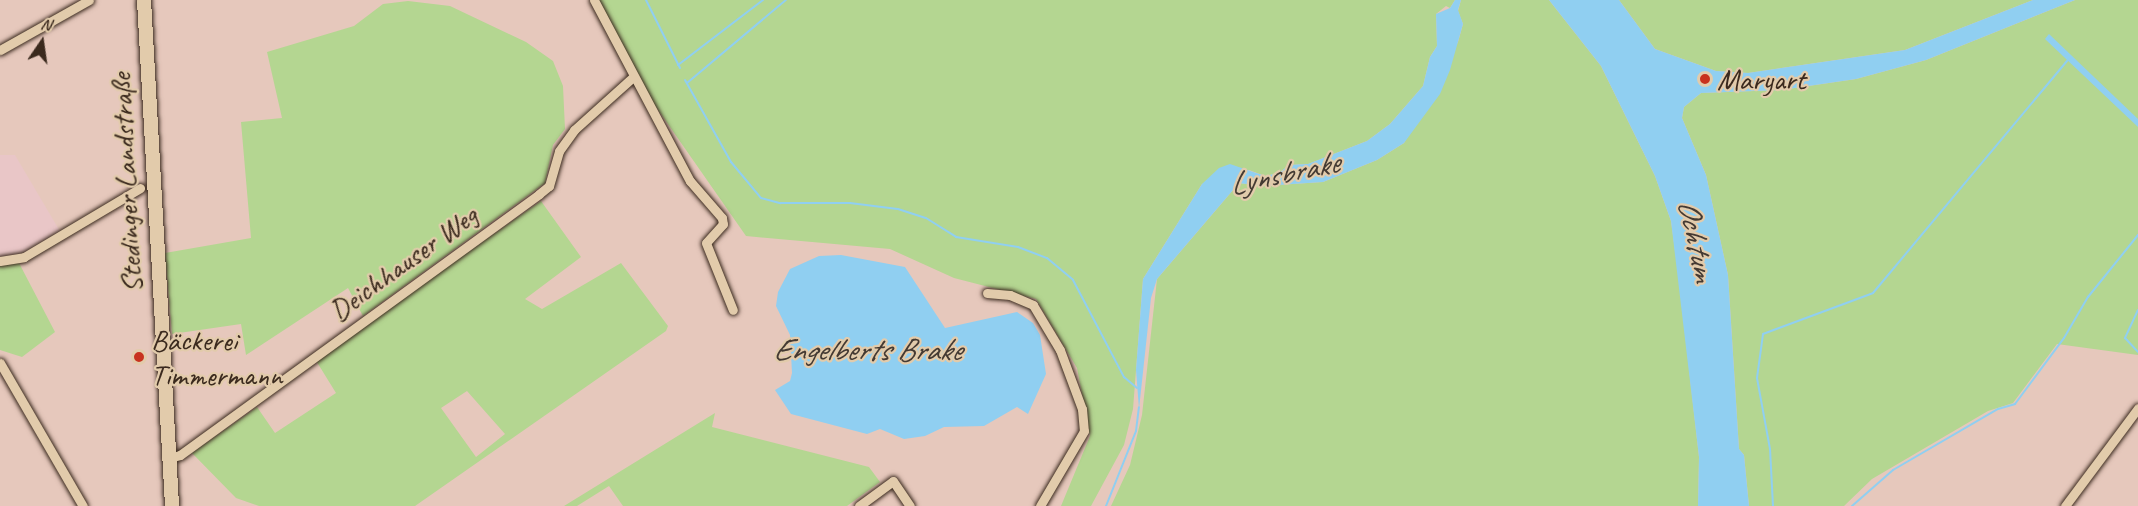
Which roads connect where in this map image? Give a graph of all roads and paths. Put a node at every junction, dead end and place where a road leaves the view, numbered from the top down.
1 (89, 0) edge
2 (144, 0) edge
3 (594, 0) edge
4 (75, 4) edge
5 (0, 50) edge
6 (632, 78) junction
7 (140, 188) dead end
8 (0, 261) edge
9 (987, 293) dead end
10 (733, 310) dead end
11 (0, 363) edge
12 (2138, 408) edge
13 (169, 458) junction
14 (83, 506) edge
15 (172, 506) edge
16 (859, 506) edge
17 (910, 506) edge
18 (1040, 506) edge
19 (2065, 506) edge

1 - 4 street
2 - 13 main road, Stedinger Landstraße
3 - 6 street
4 - 5 street
6 - 10 street
6 - 13 street, Deichhauser Weg
7 - 8 street
9 - 18 street
11 - 14 street
12 - 19 street
13 - 15 main road, Stedinger Landstraße
16 - 17 street

